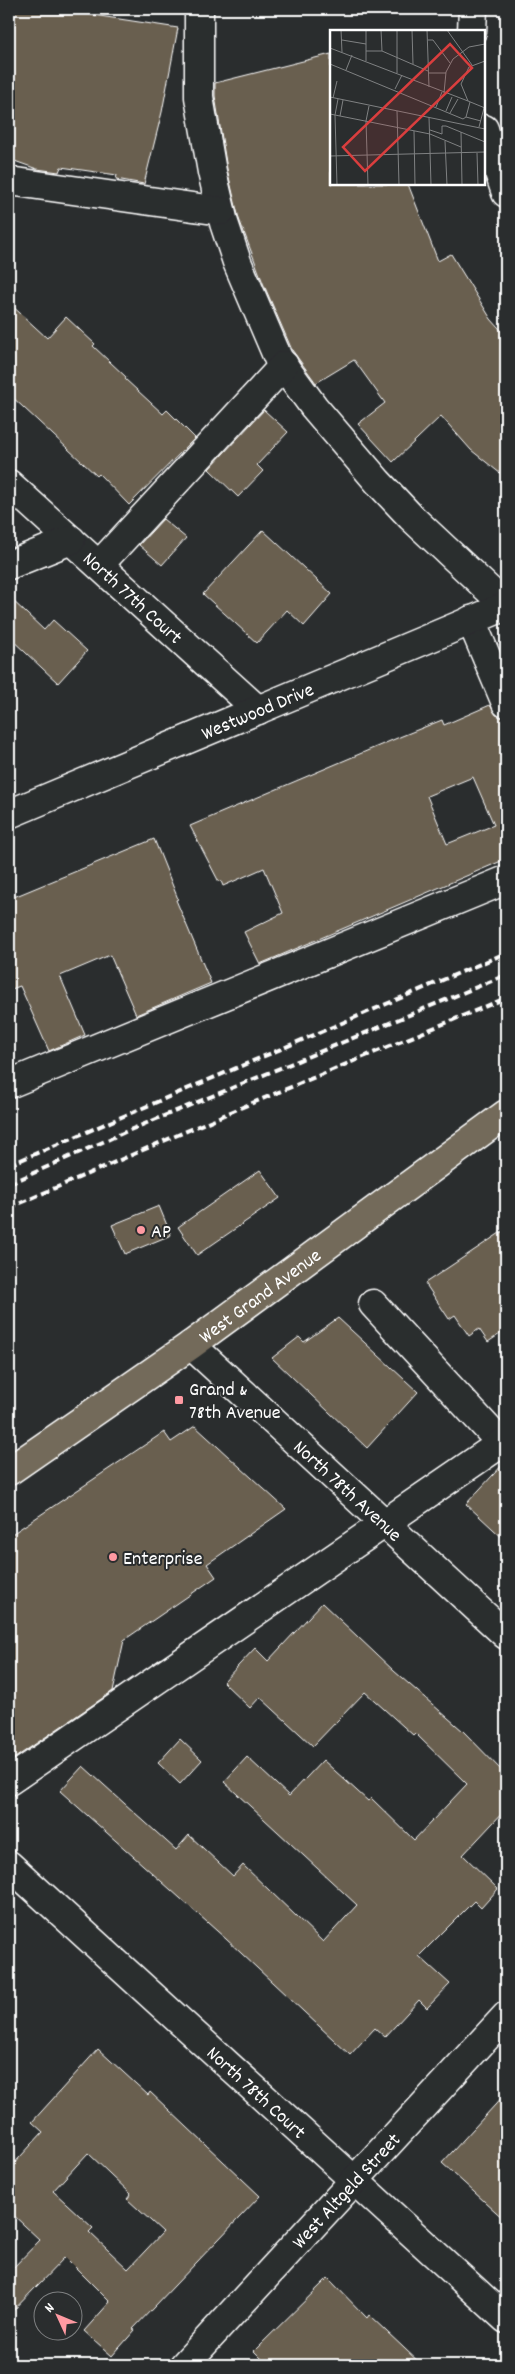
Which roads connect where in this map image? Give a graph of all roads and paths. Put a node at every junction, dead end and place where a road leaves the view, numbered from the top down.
1 (200, 9) edge
2 (474, 9) edge
3 (472, 30) edge
4 (485, 132) edge
5 (9, 181) edge
6 (506, 194) edge
7 (221, 211) junction
8 (284, 365) junction
9 (9, 484) edge
10 (71, 540) junction
11 (9, 565) edge
12 (99, 565) junction
13 (506, 606) edge
14 (471, 620) junction
15 (506, 703) edge
16 (258, 710) junction
17 (9, 814) edge
18 (506, 880) edge
19 (9, 1084) edge
20 (506, 1114) edge
21 (373, 1304) dead end
22 (191, 1345) junction
23 (504, 1441) edge
24 (9, 1471) edge
25 (385, 1524) junction
26 (506, 1635) edge
27 (9, 1781) edge
28 (9, 1865) edge
29 (506, 2016) edge
30 (354, 2181) junction
31 (506, 2319) edge
32 (184, 2365) edge

1 - 7 street
2 - 3 street
4 - 6 street
5 - 7 street
7 - 8 street
8 - 12 street
8 - 13 street
9 - 10 street, North 77th Court
10 - 11 street
10 - 12 street, North 77th Court
12 - 16 street, North 77th Court
13 - 14 street, Westwood Drive
14 - 15 street
14 - 16 street, Westwood Drive
16 - 17 street, Westwood Drive
18 - 19 street
20 - 22 main road, West Grand Avenue
21 - 23 street
22 - 24 main road, West Grand Avenue
22 - 25 street, North 78th Avenue
23 - 25 street
25 - 26 street, North 78th Avenue
25 - 27 street
28 - 30 street, North 78th Court
29 - 30 street, West Altgeld Street
30 - 31 street, North 78th Court
30 - 32 street, West Altgeld Street

